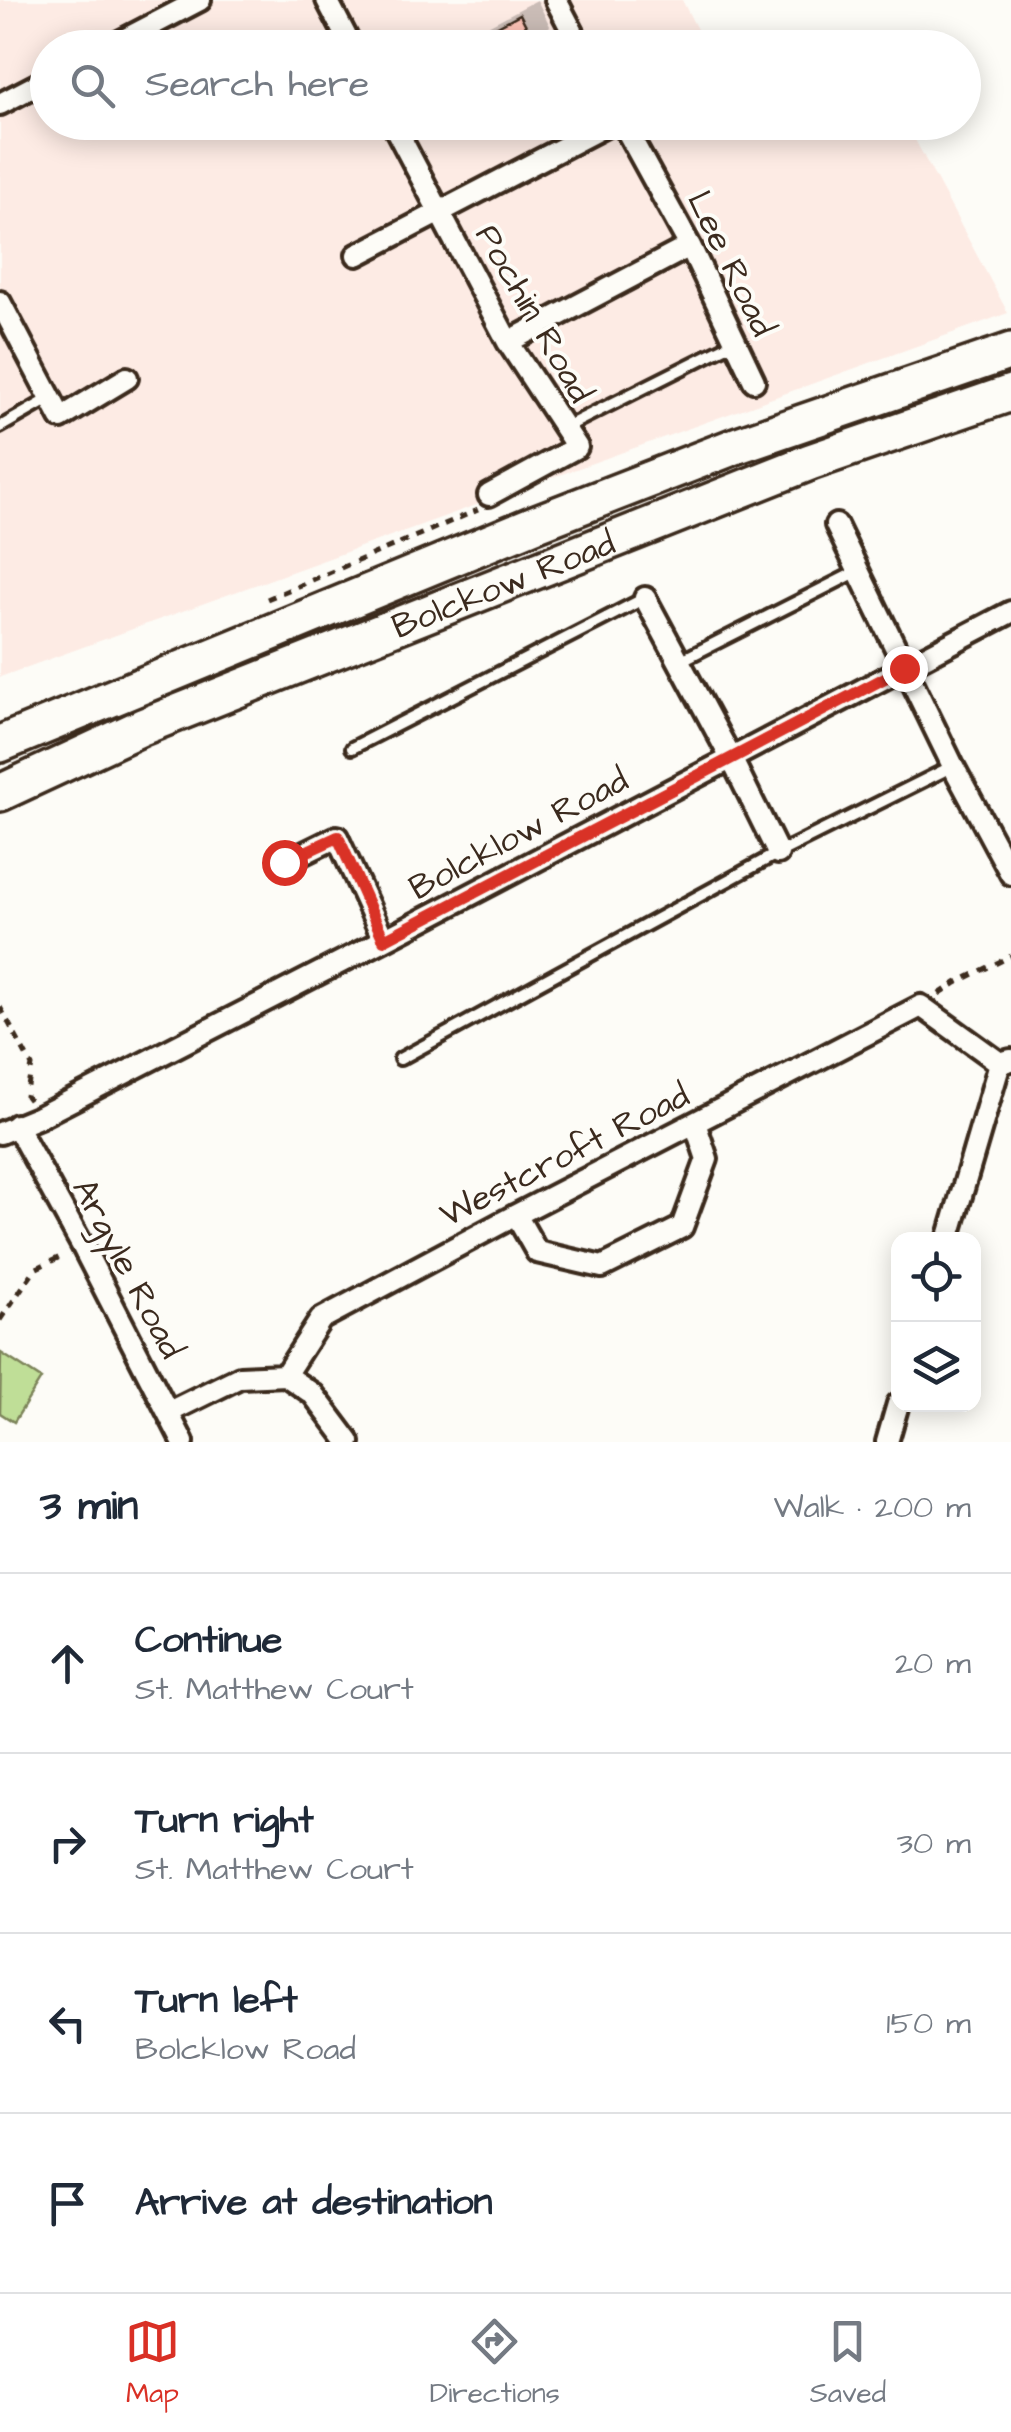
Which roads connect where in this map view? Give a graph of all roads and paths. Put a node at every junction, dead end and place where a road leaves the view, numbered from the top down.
1 (200, 0) edge
2 (326, 0) edge
3 (556, 0) edge
4 (142, 30) edge
5 (342, 30) edge
6 (572, 30) edge
7 (30, 88) edge
8 (0, 104) edge
9 (402, 140) edge
10 (578, 140) edge
11 (632, 140) edge
12 (439, 211) junction
13 (690, 246) junction
14 (358, 254) dead end
15 (0, 302) edge
16 (508, 342) junction
17 (735, 342) junction
18 (1011, 350) edge
19 (127, 378) dead end
20 (754, 381) dead end
21 (1011, 393) edge
22 (49, 399) junction
23 (0, 427) edge
24 (564, 428) junction
25 (489, 495) dead end
26 (836, 525) dead end
27 (858, 570) junction
28 (645, 598) joint
29 (1011, 612) edge
30 (679, 662) junction
31 (904, 668) junction
32 (0, 744) edge
33 (352, 748) dead end
34 (731, 758) junction
35 (953, 766) junction
36 (0, 793) edge
37 (778, 853) junction
38 (284, 862) dead end
39 (1011, 874) edge
40 (384, 940) junction
41 (1011, 956) edge
42 (921, 1006) junction
43 (0, 1008) edge
44 (400, 1059) dead end
45 (1006, 1062) edge
46 (39, 1117) junction
47 (695, 1123) junction
48 (8, 1129) edge
49 (516, 1215) junction
50 (951, 1232) edge
51 (83, 1247) junction
52 (0, 1320) edge
53 (285, 1376) junction
54 (169, 1412) junction
55 (896, 1412) edge
56 (183, 1442) edge
57 (349, 1442) edge
58 (887, 1442) edge

1 - 4 street
2 - 5 street
3 - 6 street
7 - 8 street
9 - 12 street, Pochin Road
10 - 12 street
11 - 13 street, Lee Road
12 - 14 street
12 - 16 street, Pochin Road
13 - 16 street
13 - 17 street, Lee Road
15 - 22 street
16 - 24 street, Pochin Road
17 - 20 street, Lee Road
17 - 24 lane
18 - 32 highway, Bolckow Road
19 - 22 street
21 - 36 highway, Bolckow Road
22 - 23 lane
24 - 25 street, Pochin Road
26 - 27 street
27 - 30 lane
27 - 31 street
28 - 30 street
28 - 33 lane
29 - 31 street, Bolcklow Road
30 - 34 street
31 - 34 street, Bolcklow Road
31 - 35 street
34 - 37 street
34 - 40 street, Bolcklow Road
35 - 37 lane
35 - 39 street
37 - 44 lane
38 - 40 street
40 - 46 street, Bolcklow Road
41 - 42 path
42 - 45 street
42 - 47 street, Westcroft Road
43 - 46 path
45 - 50 street
46 - 48 street, Bolcklow Road
47 - 49 street, Westcroft Road
47 - 49 street
48 - 51 street, Argyle Road
49 - 53 street, Westcroft Road
51 - 52 path
51 - 54 street, Argyle Road
53 - 54 street
53 - 57 street
54 - 56 street, Argyle Road
55 - 58 street

